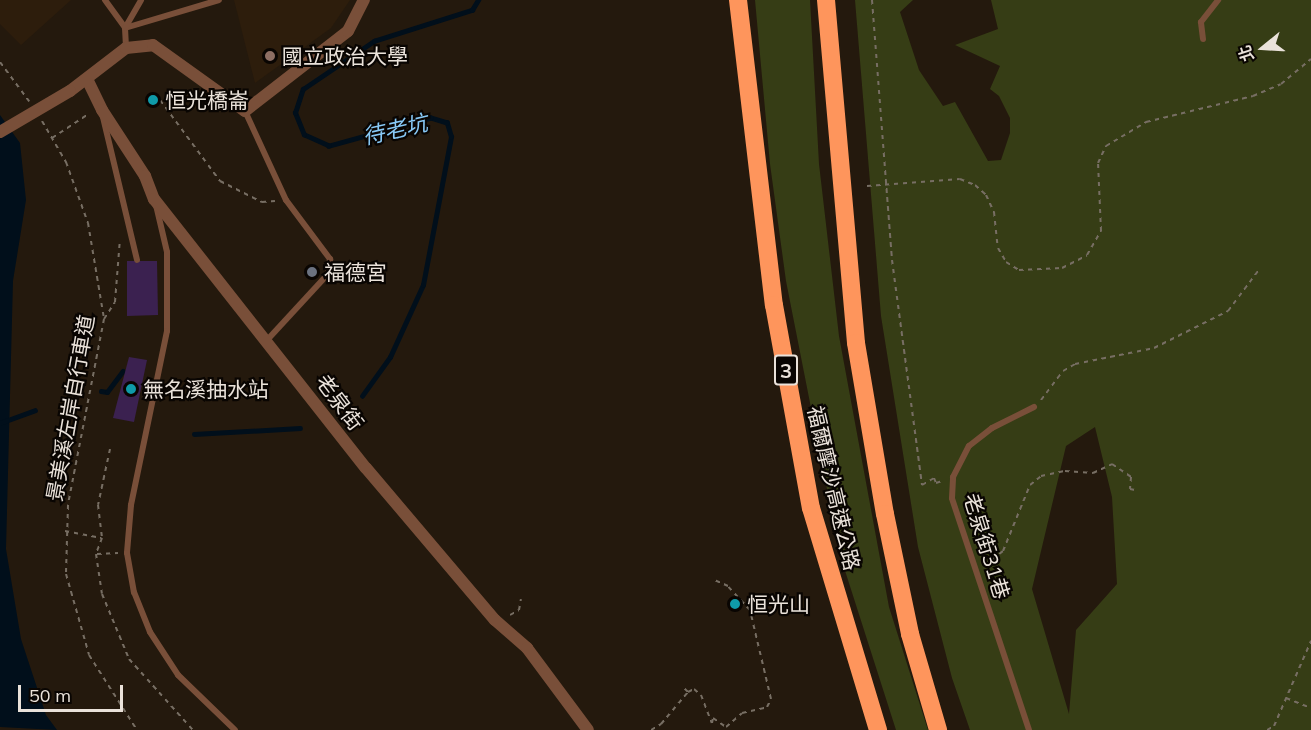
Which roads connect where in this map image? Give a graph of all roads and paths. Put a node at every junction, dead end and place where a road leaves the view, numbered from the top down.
1 (105, 0) edge
2 (141, 0) edge
3 (219, 0) edge
4 (364, 0) edge
5 (738, 0) edge
6 (826, 0) edge
7 (872, 0) edge
8 (1218, 0) edge
9 (125, 28) junction
10 (1203, 39) dead end
11 (126, 48) junction
12 (1311, 59) edge
13 (0, 62) edge
14 (87, 79) junction
15 (160, 100) dead end
16 (33, 108) dead end
17 (102, 110) junction
18 (245, 111) junction
19 (87, 115) dead end
20 (39, 117) dead end
21 (0, 132) edge
22 (52, 138) junction
23 (886, 184) junction
24 (867, 186) dead end
25 (154, 199) junction
26 (286, 200) junction
27 (120, 232) dead end
28 (137, 260) dead end
29 (1258, 271) dead end
30 (104, 319) junction
31 (268, 339) junction
32 (1034, 406) joint
33 (110, 450) dead end
34 (953, 477) junction
35 (1135, 490) dead end
36 (65, 531) junction
37 (102, 538) junction
38 (127, 553) junction
39 (96, 554) junction
40 (976, 575) junction
41 (712, 579) dead end
42 (521, 599) dead end
43 (501, 627) junction
44 (1311, 641) edge
45 (682, 686) dead end
46 (688, 692) junction
47 (1286, 698) junction
48 (1311, 708) edge
49 (137, 730) edge
50 (192, 730) edge
51 (235, 730) edge
52 (588, 730) edge
53 (651, 730) edge
54 (878, 730) edge
55 (938, 730) edge
56 (1029, 730) edge
57 (1267, 730) edge

1 - 9 lane
2 - 9 lane
3 - 9 lane
4 - 18 street
5 - 54 highway, 福爾摩沙高速公路 / 3
6 - 55 highway, 福爾摩沙高速公路
7 - 23 path
8 - 10 lane
9 - 11 lane
11 - 14 street
11 - 18 street
12 - 23 path
13 - 16 path
14 - 17 street, 老泉街
14 - 21 street, bridge
15 - 26 path
17 - 25 street, 老泉街
17 - 28 lane
18 - 26 lane
19 - 22 path
20 - 22 path, 景美溪左岸自行車道
22 - 30 path, 景美溪左岸自行車道
23 - 24 path
23 - 34 path
25 - 31 street, 老泉街
25 - 38 lane
26 - 31 lane
27 - 30 path
29 - 32 path
30 - 36 path, 景美溪左岸自行車道
31 - 43 street, 老泉街
32 - 34 lane, 老泉街31巷
33 - 37 path
34 - 40 lane, 老泉街31巷
35 - 40 path
36 - 37 path
36 - 49 path, 景美溪左岸自行車道
37 - 39 path
38 - 39 path
38 - 51 lane
39 - 50 path
40 - 56 lane, 老泉街31巷
41 - 46 path
42 - 43 path
43 - 52 street, 老泉街
44 - 47 path
45 - 46 path
46 - 53 path
47 - 48 path
47 - 57 path

